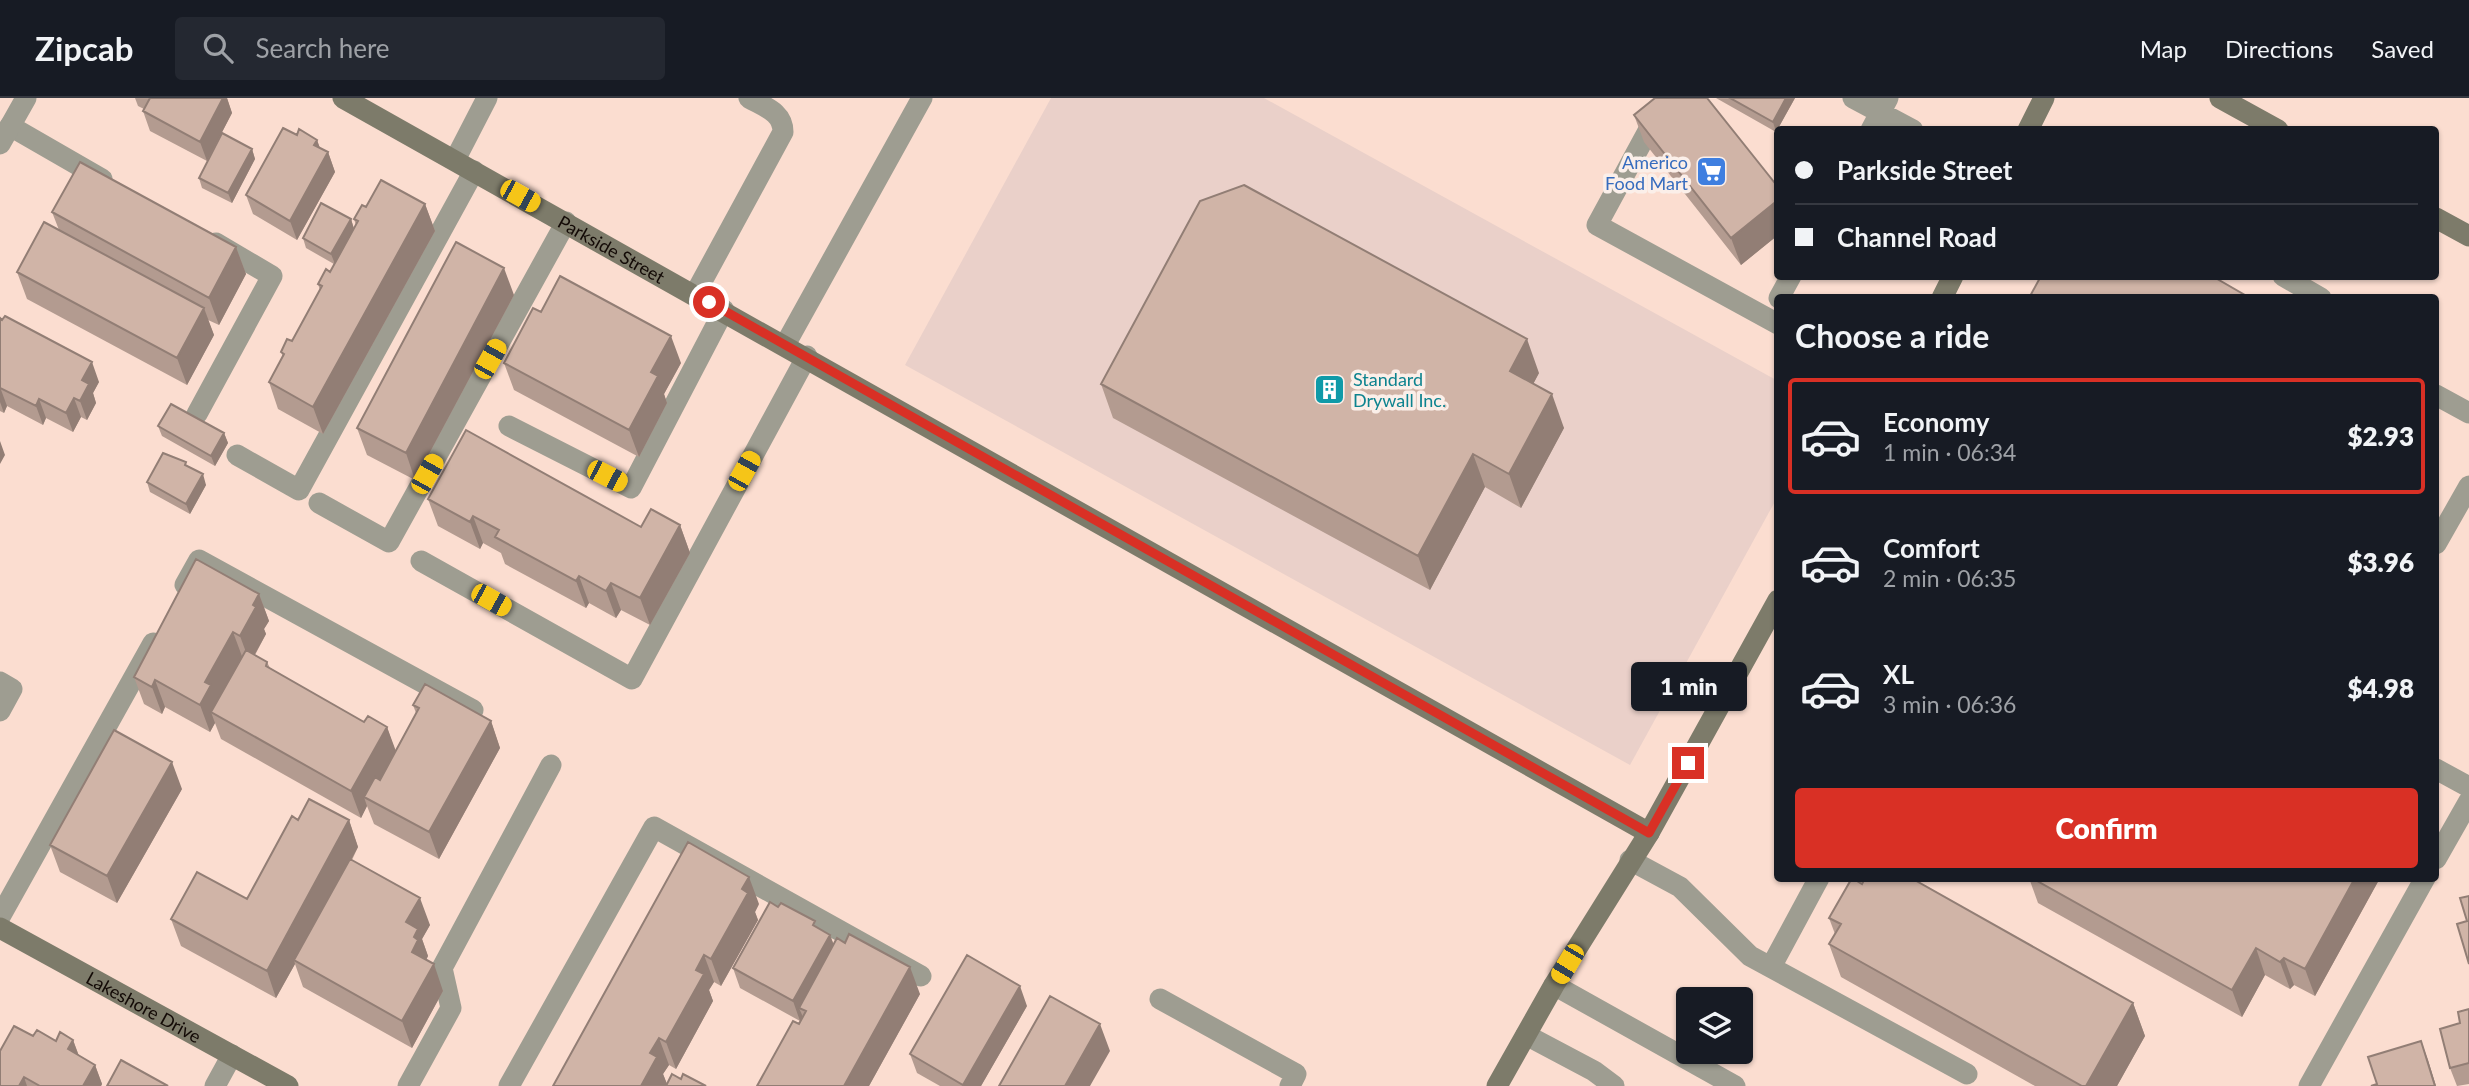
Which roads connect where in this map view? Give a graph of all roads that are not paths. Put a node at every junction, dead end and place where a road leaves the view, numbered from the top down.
1 (26, 98) edge
2 (343, 98) edge
3 (487, 98) edge
4 (749, 98) edge
5 (922, 98) edge
6 (1666, 98) edge
7 (1853, 98) edge
8 (2044, 98) edge
9 (2220, 98) edge
10 (1880, 113) edge
11 (1905, 126) edge
12 (2030, 126) edge
13 (2271, 126) edge
14 (5, 135) edge
15 (464, 166) junction
16 (117, 187) edge
17 (2439, 220) edge
18 (566, 222) junction
19 (201, 235) edge
20 (2469, 236) edge
21 (2290, 280) edge
22 (695, 294) junction
23 (2314, 294) edge
24 (724, 310) junction
25 (1773, 321) edge
26 (785, 345) junction
27 (807, 356) junction
28 (2439, 397) edge
29 (2469, 412) edge
30 (197, 414) dead end
31 (509, 426) dead end
32 (237, 455) dead end
33 (2469, 486) edge
34 (319, 503) dead end
35 (2439, 539) edge
36 (421, 561) dead end
37 (1774, 607) edge
38 (0, 682) edge
39 (473, 710) edge
40 (0, 711) edge
41 (551, 765) dead end
42 (2439, 771) edge
43 (2469, 787) edge
44 (2469, 801) edge
45 (1649, 833) junction
46 (2439, 854) edge
47 (1630, 860) junction
48 (1817, 882) edge
49 (2423, 882) edge
50 (0, 917) edge
51 (0, 928) edge
52 (1771, 967) junction
53 (921, 976) dead end
54 (1554, 985) junction
55 (1160, 999) dead end
56 (1526, 1035) junction
57 (232, 1055) junction
58 (1967, 1074) dead end
59 (215, 1086) edge
60 (288, 1086) edge
61 (408, 1086) edge
62 (509, 1086) edge
63 (1290, 1086) edge
64 (1497, 1086) edge
65 (1614, 1086) edge
66 (1735, 1086) edge
67 (2309, 1086) edge

1 - 14 street
2 - 15 street, Parkside Street
3 - 15 street
4 - 22 street
5 - 26 street
6 - 25 street
7 - 10 street
8 - 12 street
9 - 13 street
10 - 11 street
14 - 16 street
15 - 18 street, Parkside Street
15 - 32 street
17 - 20 street
18 - 22 street, Parkside Street
18 - 34 street
19 - 30 street
21 - 23 street
22 - 24 street, Parkside Street
24 - 26 street, Parkside Street
24 - 31 street
26 - 27 street, Parkside Street
27 - 36 street
27 - 45 street, Parkside Street
28 - 29 street
33 - 35 street
37 - 45 street
38 - 40 street
39 - 50 street
41 - 61 street
42 - 43 street
44 - 46 street
45 - 47 street
47 - 52 street
47 - 54 street
48 - 52 street
49 - 67 street
51 - 57 street, Lakeshore Drive
52 - 58 street
53 - 62 street
54 - 56 street
54 - 66 street
55 - 63 street
56 - 64 street
56 - 65 street
57 - 59 street
57 - 60 street, Lakeshore Drive

